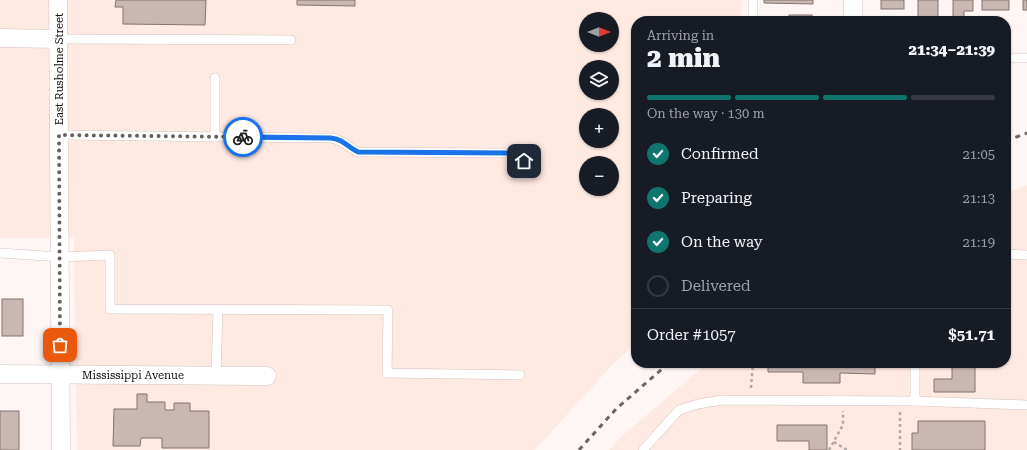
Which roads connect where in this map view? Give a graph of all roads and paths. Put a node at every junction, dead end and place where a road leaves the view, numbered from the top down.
1 (58, 0) edge
2 (753, 0) edge
3 (853, 0) edge
4 (753, 16) edge
5 (853, 16) edge
6 (0, 38) edge
7 (58, 39) junction
8 (291, 40) dead end
9 (1011, 58) edge
10 (1027, 58) edge
11 (215, 78) dead end
12 (59, 135) junction
13 (215, 137) junction
14 (529, 169) dead end
15 (0, 253) edge
16 (1011, 254) edge
17 (1027, 255) edge
18 (60, 257) junction
19 (218, 310) junction
20 (753, 368) edge
21 (915, 368) edge
22 (0, 374) edge
23 (61, 374) junction
24 (520, 375) dead end
25 (216, 376) junction
26 (267, 376) dead end
27 (750, 400) junction
28 (842, 401) junction
29 (900, 401) junction
30 (915, 401) junction
31 (1027, 405) edge
32 (834, 442) junction
33 (61, 450) edge
34 (643, 450) edge
35 (829, 450) edge
36 (847, 450) edge
37 (900, 450) edge

1 - 7 street, East Rusholme Street
2 - 4 lane
3 - 5 street
6 - 7 street
7 - 8 lane
7 - 12 street, East Rusholme Street
9 - 10 lane
11 - 13 lane
12 - 13 lane
12 - 18 street, East Rusholme Street
13 - 14 lane
15 - 18 lane
16 - 17 lane
18 - 19 lane
18 - 23 street, East Rusholme Street
19 - 24 lane
19 - 25 lane
20 - 27 path
21 - 30 lane
22 - 23 street, Mississippi Avenue
23 - 25 street, Mississippi Avenue
23 - 33 street, East Rusholme Street
25 - 26 street, Mississippi Avenue
27 - 28 lane
27 - 34 lane
28 - 29 lane
28 - 32 path
29 - 30 lane
29 - 37 path
30 - 31 lane
32 - 35 path
32 - 36 path

